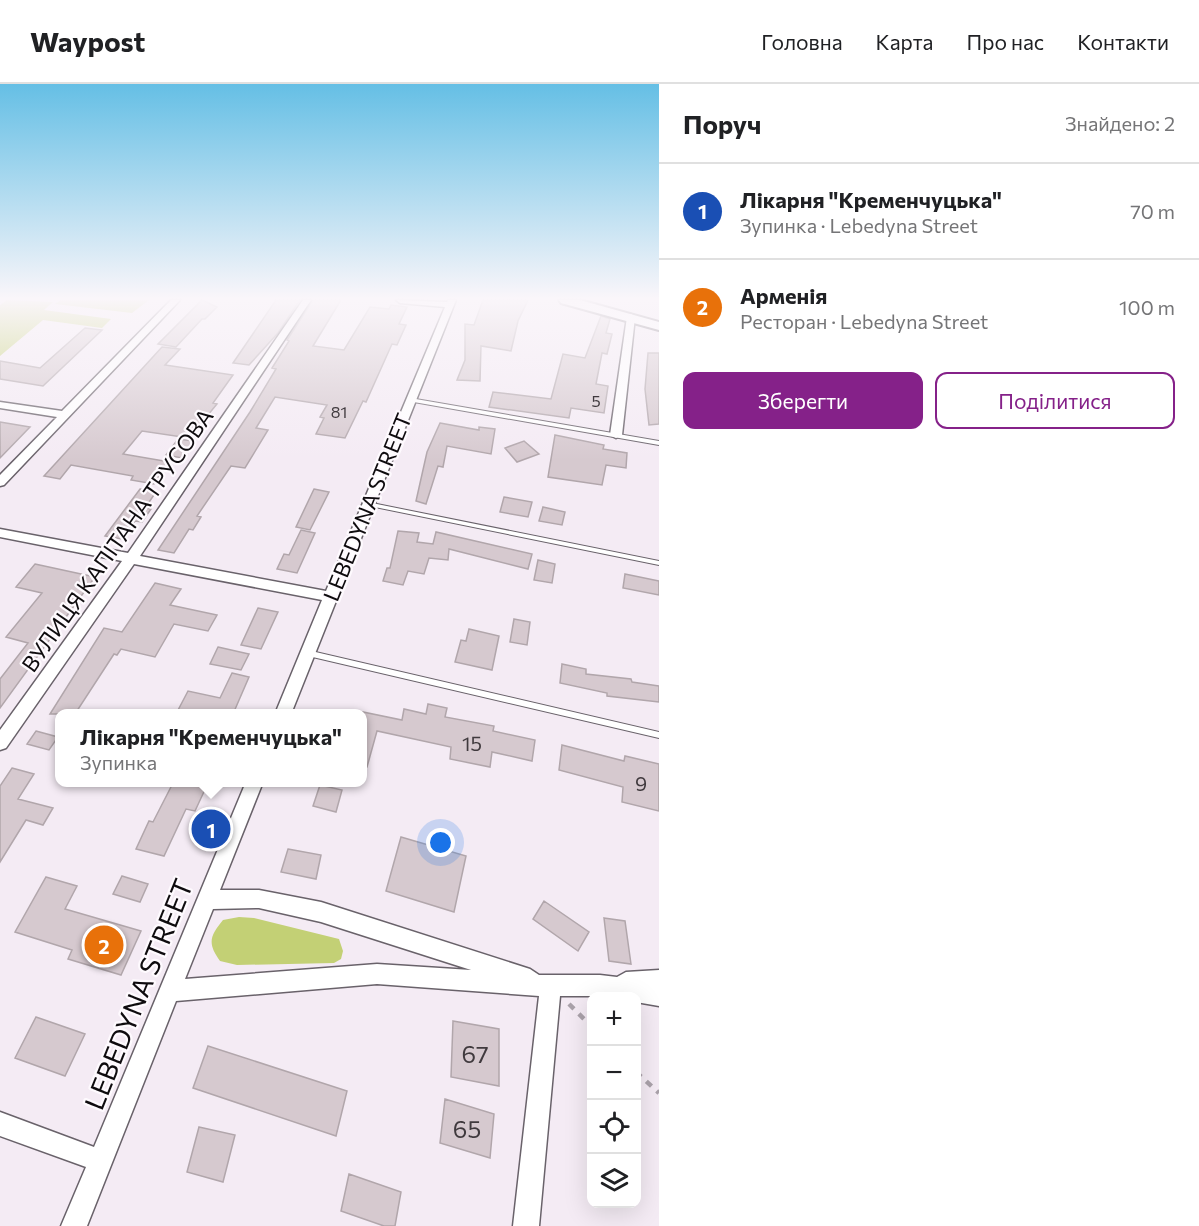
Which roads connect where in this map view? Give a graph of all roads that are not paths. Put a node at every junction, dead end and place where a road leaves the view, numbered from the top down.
1 (124, 353) edge
2 (270, 353) edge
3 (429, 353) edge
4 (626, 353) edge
5 (410, 400) junction
6 (0, 405) edge
7 (64, 415) junction
8 (616, 435) junction
9 (659, 443) edge
10 (0, 482) edge
11 (367, 504) junction
12 (0, 533) edge
13 (130, 560) junction
14 (659, 563) edge
15 (330, 597) junction
16 (307, 653) junction
17 (285, 709) edge
18 (659, 735) edge
19 (0, 743) edge
20 (253, 787) edge
21 (207, 900) junction
22 (659, 980) edge
23 (600, 985) junction
24 (550, 986) junction
25 (170, 991) junction
26 (659, 995) edge
27 (0, 1124) edge
28 (101, 1161) junction
29 (74, 1226) edge
30 (526, 1226) edge

1 - 7 street
2 - 13 street, ВУЛИЦЯ КАПІТАНА ТРУСОВА
3 - 5 street, LEBEDYNA STREET
4 - 8 street
5 - 8 lane
5 - 11 street, LEBEDYNA STREET
6 - 7 street
7 - 10 street
8 - 9 lane
11 - 14 lane
11 - 15 street, LEBEDYNA STREET
12 - 13 street
13 - 15 street
13 - 19 street, ВУЛИЦЯ КАПІТАНА ТРУСОВА
15 - 16 street, LEBEDYNA STREET
16 - 17 street, LEBEDYNA STREET
16 - 18 lane
20 - 21 street, LEBEDYNA STREET
21 - 24 street
21 - 25 street, LEBEDYNA STREET
22 - 23 street
23 - 24 street
23 - 26 street
24 - 25 street
24 - 30 street
25 - 28 street, LEBEDYNA STREET
27 - 28 street
28 - 29 street, LEBEDYNA STREET

